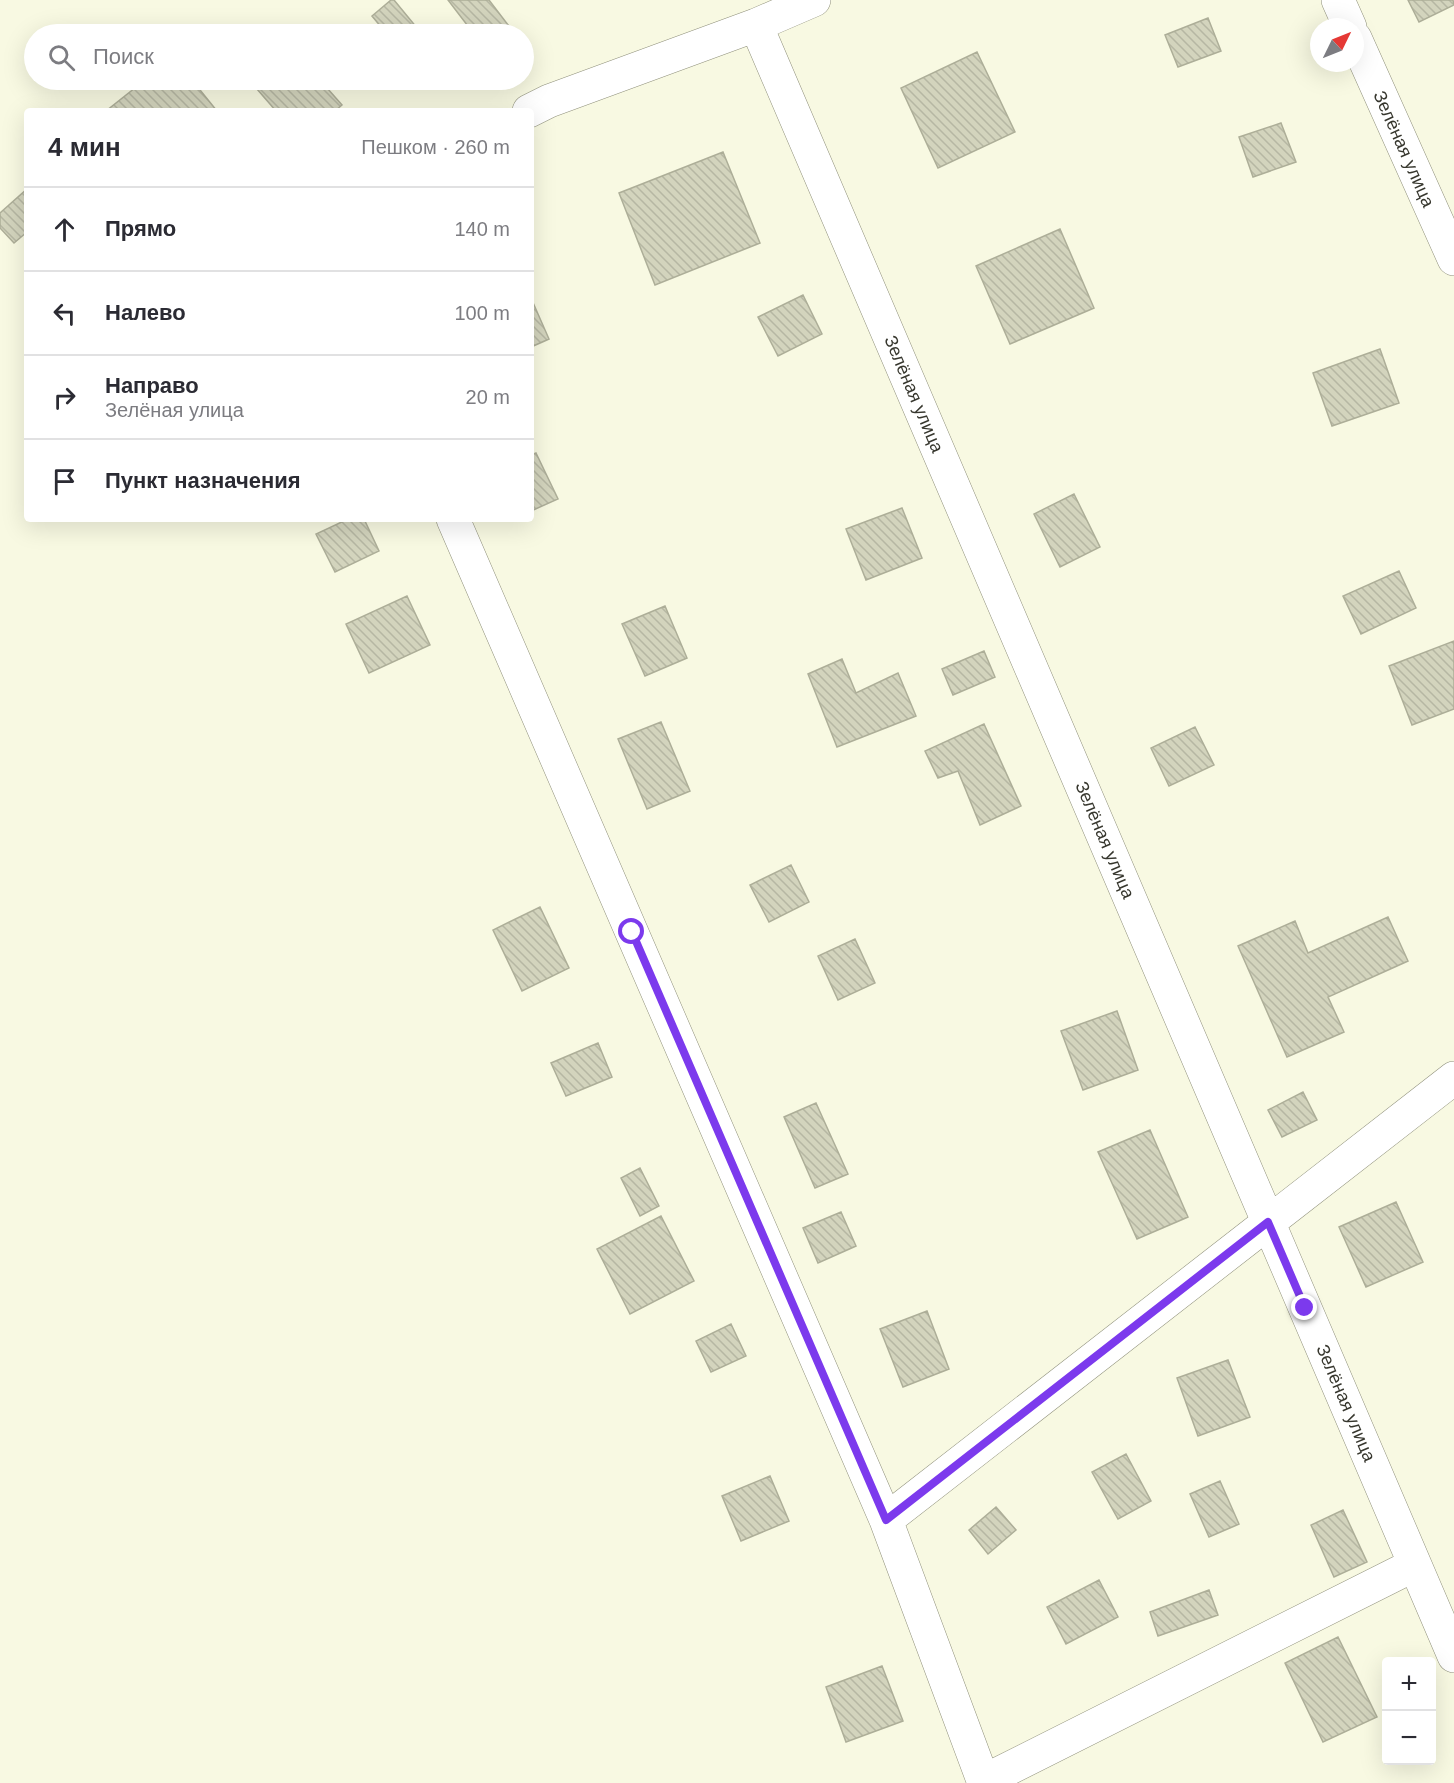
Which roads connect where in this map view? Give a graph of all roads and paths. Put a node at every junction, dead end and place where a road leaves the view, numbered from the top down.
1 (814, 0) edge
2 (1338, 0) edge
3 (1346, 18) edge
4 (756, 25) junction
5 (1364, 59) edge
6 (534, 108) edge
7 (1454, 259) edge
8 (454, 522) edge
9 (1454, 1078) edge
10 (1268, 1222) junction
11 (886, 1520) junction
12 (1414, 1565) junction
13 (1454, 1656) edge
14 (984, 1782) edge

1 - 4 street
2 - 3 street
4 - 6 street
4 - 10 street, Зелёная улица
5 - 7 street, Зелёная улица
8 - 11 street
9 - 10 street
10 - 11 street
10 - 12 street, Зелёная улица
11 - 14 street
12 - 13 street, Зелёная улица
12 - 14 street

